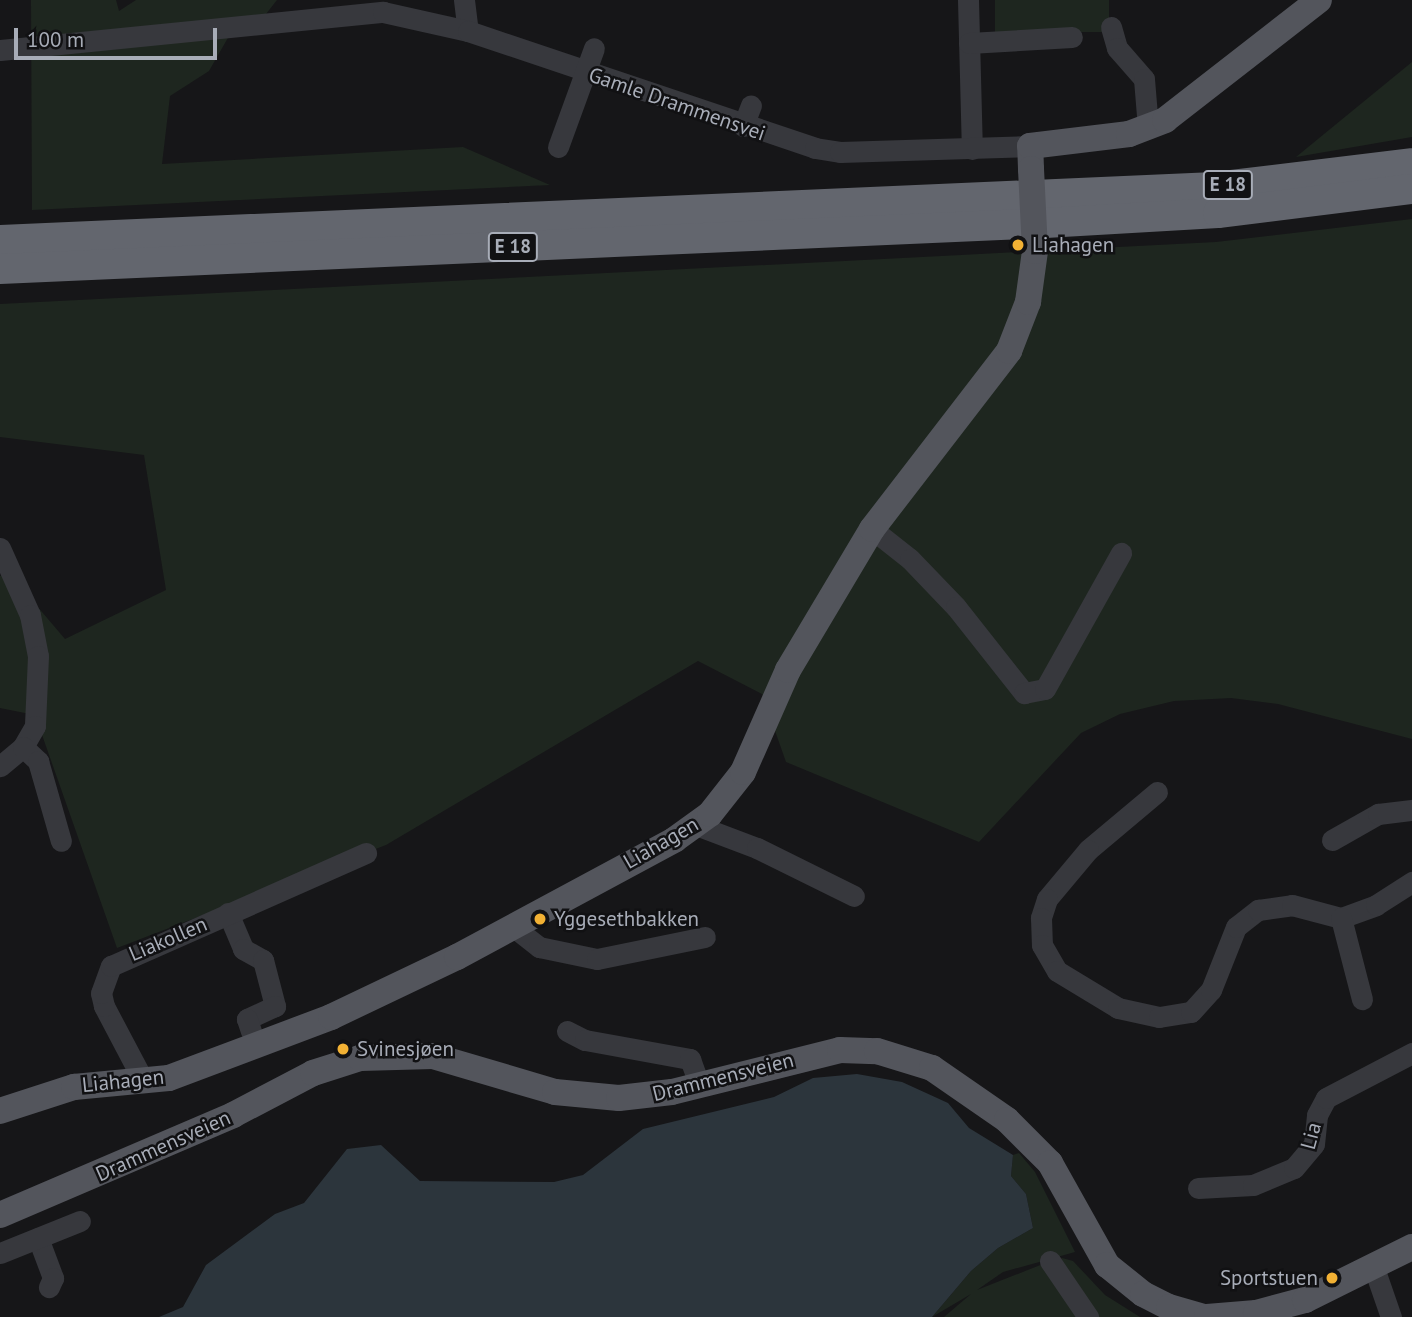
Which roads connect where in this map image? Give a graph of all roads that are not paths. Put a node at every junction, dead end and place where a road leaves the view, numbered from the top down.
1 (464, 0) edge
2 (968, 0) edge
3 (1309, 3) edge
4 (1111, 27) dead end
5 (468, 31) junction
6 (1072, 37) dead end
7 (969, 43) junction
8 (594, 48) dead end
9 (0, 50) edge
10 (585, 73) junction
11 (751, 105) dead end
12 (743, 126) junction
13 (1148, 128) junction
14 (558, 147) dead end
15 (972, 149) junction
16 (1031, 157) junction
17 (1412, 163) edge
18 (1412, 190) edge
19 (0, 240) edge
20 (0, 269) edge
21 (872, 529) junction
22 (0, 548) edge
23 (1121, 553) dead end
24 (23, 747) junction
25 (0, 766) edge
26 (1157, 792) dead end
27 (1412, 810) edge
28 (696, 825) junction
29 (61, 841) dead end
30 (1332, 841) dead end
31 (366, 853) dead end
32 (1412, 882) edge
33 (855, 896) dead end
34 (228, 913) junction
35 (1341, 918) junction
36 (511, 925) junction
37 (705, 937) dead end
38 (1362, 999) dead end
39 (251, 1031) dead end
40 (567, 1031) dead end
41 (1412, 1054) edge
42 (144, 1082) junction
43 (700, 1086) junction
44 (0, 1111) edge
45 (1198, 1188) dead end
46 (0, 1215) edge
47 (80, 1221) dead end
48 (38, 1238) junction
49 (1412, 1247) edge
50 (0, 1253) edge
51 (1050, 1261) dead end
52 (1412, 1267) edge
53 (1378, 1276) junction
54 (48, 1287) dead end
55 (1088, 1317) edge
56 (1206, 1317) edge
57 (1300, 1317) edge
58 (1391, 1317) edge

1 - 5 street
2 - 7 street
3 - 13 main road, Gamle Drammensvei
4 - 13 street
5 - 9 street, Gamle Drammensvei
5 - 10 street, Gamle Drammensvei
6 - 7 street
7 - 15 street
8 - 10 street
10 - 12 street, Gamle Drammensvei
10 - 14 street
11 - 12 street
12 - 15 street, Gamle Drammensvei
13 - 16 main road, Gamle Drammensvei
15 - 16 street, Gamle Drammensvei
16 - 21 main road, Liahagen, bridge
17 - 19 highway, E 18
18 - 20 highway, E 18
21 - 23 street
21 - 28 main road, Liahagen
22 - 24 street
24 - 25 street
24 - 29 street
26 - 35 street
27 - 30 street
28 - 33 street
28 - 36 main road, Liahagen
31 - 34 street, Liakollen
32 - 35 street
34 - 39 street, Liakollen
34 - 42 street, Liakollen
35 - 38 street
36 - 37 street
36 - 42 main road, Liahagen
40 - 43 street
41 - 45 street, Lia
42 - 44 main road, Liahagen
43 - 46 main road, Drammensveien
43 - 56 main road, Drammensveien
47 - 48 street
48 - 50 street
48 - 54 street
49 - 53 main road, Drammensveien
51 - 55 street
52 - 53 main road, Drammensveien
53 - 56 main road, Drammensveien
53 - 57 main road, Drammensveien
53 - 58 street

